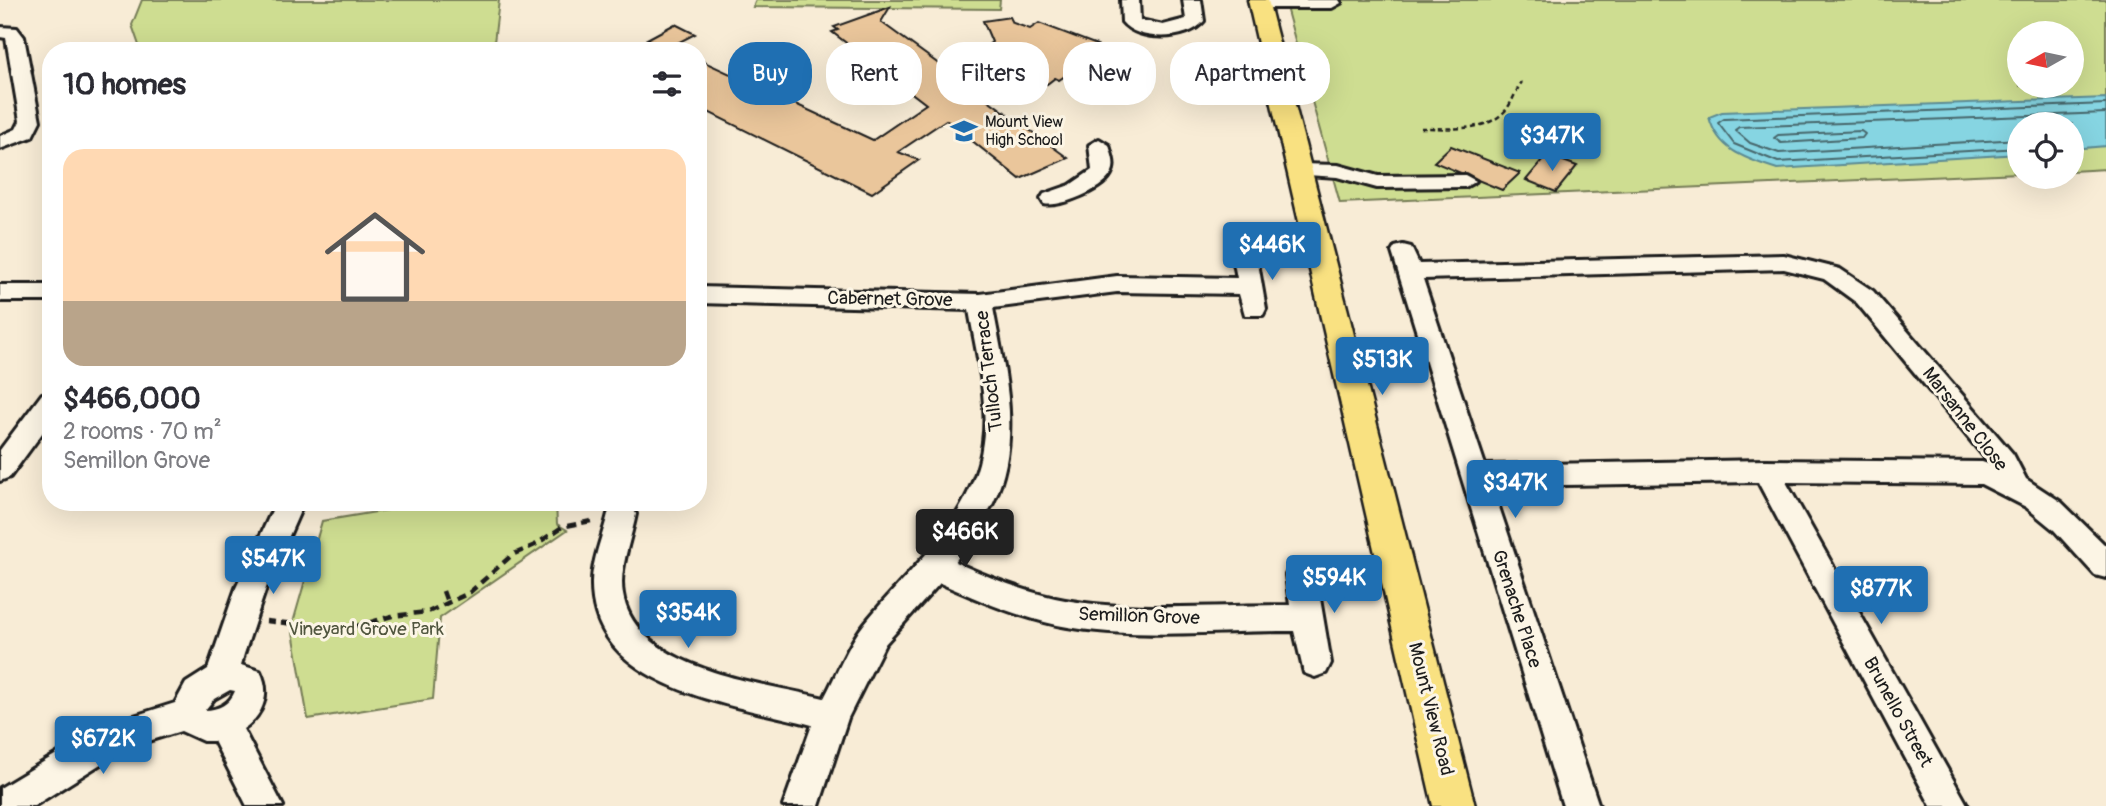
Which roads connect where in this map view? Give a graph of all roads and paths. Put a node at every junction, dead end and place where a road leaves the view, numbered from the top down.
1 (1129, 0) edge
2 (1192, 0) edge
3 (1258, 1) edge
4 (1332, 3) dead end
5 (0, 32) edge
6 (1522, 82) dead end
7 (1421, 128) dead end
8 (0, 143) edge
9 (1098, 145) dead end
10 (1299, 170) junction
11 (1398, 181) joint
12 (1465, 181) dead end
13 (1052, 198) dead end
14 (1407, 262) joint
15 (1250, 286) dead end
16 (0, 293) edge
17 (42, 293) edge
18 (707, 295) edge
19 (980, 302) junction
20 (42, 413) edge
21 (0, 470) edge
22 (1766, 471) junction
23 (1475, 476) junction
24 (2014, 483) junction
25 (285, 511) edge
26 (622, 514) joint
27 (2106, 566) edge
28 (936, 567) junction
29 (1301, 575) dead end
30 (443, 591) dead end
31 (448, 603) junction
32 (1308, 618) junction
33 (256, 621) dead end
34 (1315, 663) dead end
35 (222, 677) junction
36 (188, 714) junction
37 (832, 715) junction
38 (222, 723) junction
39 (2, 806) edge
40 (265, 806) edge
41 (801, 806) edge
42 (1454, 806) edge
43 (1581, 806) edge
44 (1950, 806) edge

1 - 2 street
3 - 4 street
3 - 10 main road, Mount View Road
5 - 8 street
6 - 7 path
9 - 13 street
10 - 11 street
10 - 42 main road, Mount View Road
11 - 12 street
14 - 23 street, Grenache Place
14 - 24 street, Marsanne Close
15 - 19 street, Cabernet Grove
16 - 17 street
18 - 19 street, Cabernet Grove
19 - 28 street, Tulloch Terrace
20 - 21 street
22 - 23 street, Marsanne Close
22 - 24 street, Marsanne Close
22 - 44 street, Brunello Street
23 - 43 street, Grenache Place
24 - 27 street
25 - 35 street
26 - 31 path
26 - 37 street
28 - 32 street, Semillon Grove
28 - 37 street, Tulloch Terrace
29 - 32 street
30 - 31 path
31 - 33 path
32 - 34 street
35 - 36 street
35 - 38 street
36 - 38 street
36 - 39 street
37 - 41 street, Tulloch Terrace
38 - 40 street

